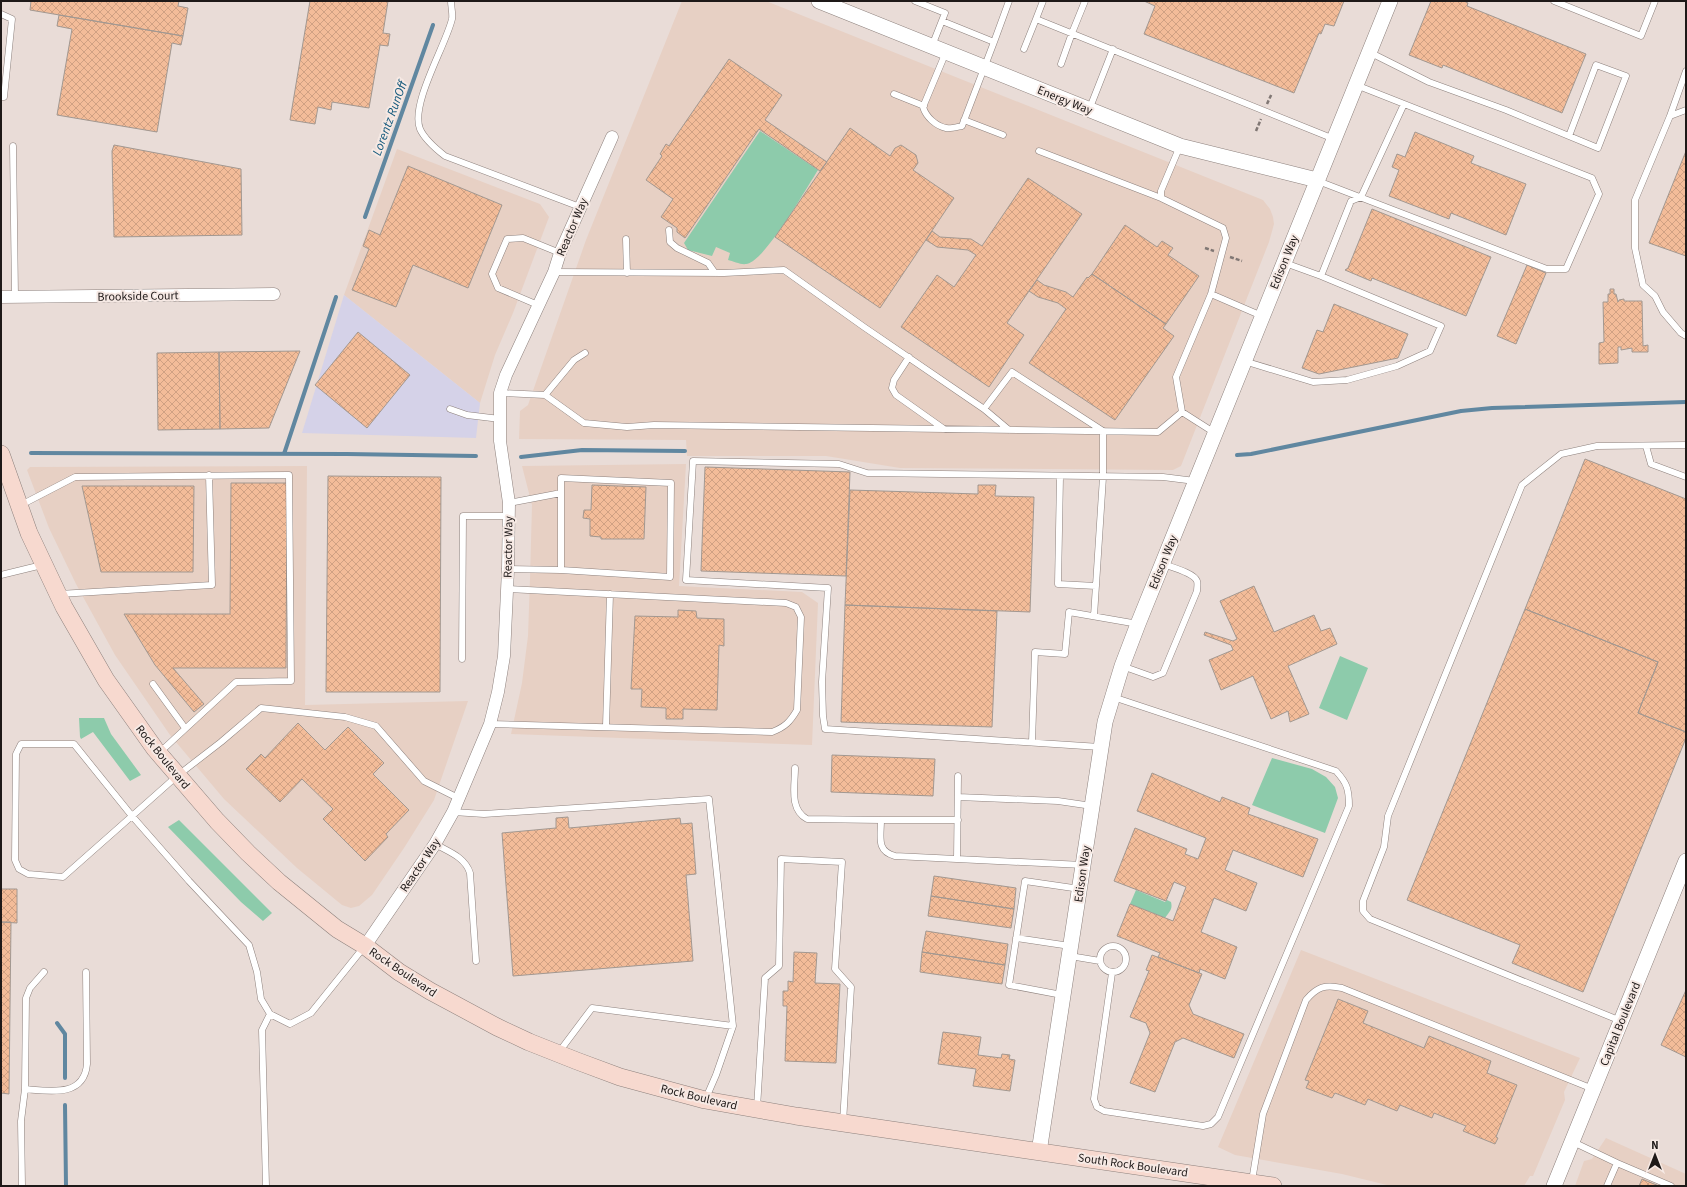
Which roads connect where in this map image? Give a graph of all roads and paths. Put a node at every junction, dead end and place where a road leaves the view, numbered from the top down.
1 (451, 1) edge
2 (819, 1) edge
3 (915, 1) edge
4 (1009, 1) edge
5 (1044, 1) edge
6 (1085, 1) edge
7 (1390, 1) edge
8 (1554, 1) edge
9 (1655, 1) edge
10 (1, 14) edge
11 (1036, 19) junction
12 (942, 21) junction
13 (1072, 33) junction
14 (994, 42) junction
15 (939, 49) junction
16 (1024, 49) dead end
17 (1113, 49) junction
18 (1369, 52) junction
19 (1061, 64) dead end
20 (984, 66) junction
21 (1686, 71) edge
22 (1356, 85) junction
23 (894, 94) dead end
24 (1, 97) edge
25 (1404, 104) junction
26 (924, 106) junction
27 (1089, 110) junction
28 (1686, 110) edge
29 (1670, 116) junction
30 (964, 120) junction
31 (1003, 135) dead end
32 (1569, 136) junction
33 (612, 137) dead end
34 (1334, 139) junction
35 (13, 146) dead end
36 (1180, 146) junction
37 (1039, 151) dead end
38 (1317, 180) junction
39 (1361, 197) junction
40 (1160, 198) junction
41 (580, 207) junction
42 (669, 230) dead end
43 (626, 239) dead end
44 (560, 253) junction
45 (1284, 262) junction
46 (554, 272) junction
47 (627, 273) junction
48 (715, 273) junction
49 (1321, 276) junction
50 (274, 294) dead end
51 (1211, 294) junction
52 (1, 296) edge
53 (15, 296) junction
54 (538, 305) junction
55 (1262, 317) junction
56 (1686, 336) edge
57 (585, 352) dead end
58 (908, 357) junction
59 (1244, 361) junction
60 (500, 393) junction
61 (545, 395) junction
62 (450, 409) dead end
63 (984, 409) junction
64 (1182, 412) junction
65 (500, 419) junction
66 (944, 429) junction
67 (1009, 430) junction
68 (1103, 431) junction
69 (1215, 433) junction
70 (1686, 445) edge
71 (1646, 446) junction
72 (1, 454) edge
73 (209, 476) junction
74 (1686, 476) edge
75 (1060, 477) junction
76 (1103, 477) junction
77 (1196, 481) junction
78 (562, 493) junction
79 (509, 503) junction
80 (19, 506) junction
81 (509, 516) junction
82 (1162, 564) junction
83 (44, 565) junction
84 (508, 569) junction
85 (561, 570) junction
86 (1, 574) edge
87 (1096, 586) junction
88 (507, 589) junction
89 (58, 594) junction
90 (610, 594) junction
91 (1094, 616) junction
92 (1138, 624) junction
93 (462, 659) dead end
94 (1122, 666) junction
95 (153, 684) dead end
96 (1112, 696) junction
97 (490, 724) junction
98 (606, 726) junction
99 (186, 728) junction
100 (1032, 742) junction
101 (1100, 746) junction
102 (159, 753) junction
103 (795, 768) dead end
104 (177, 776) junction
105 (958, 776) dead end
106 (958, 797) junction
107 (460, 799) junction
108 (1092, 806) junction
109 (453, 812) junction
110 (132, 816) junction
111 (881, 820) junction
112 (958, 820) junction
113 (435, 844) junction
114 (957, 859) junction
115 (1686, 861) edge
116 (1083, 865) junction
117 (1080, 889) junction
118 (1016, 938) junction
119 (365, 946) junction
120 (1071, 951) junction
121 (476, 961) dead end
122 (1100, 961) junction
123 (44, 972) dead end
124 (86, 972) dead end
125 (1112, 972) junction
126 (1064, 995) junction
127 (270, 1014) junction
128 (1621, 1021) junction
129 (733, 1026) junction
130 (558, 1054) junction
131 (25, 1089) junction
132 (1593, 1089) junction
133 (705, 1100) junction
134 (757, 1110) junction
135 (843, 1123) junction
136 (1572, 1142) junction
137 (1039, 1152) junction
138 (1617, 1162) junction
139 (1252, 1183) junction
140 (22, 1186) edge
141 (266, 1186) edge
142 (1273, 1186) edge
143 (1554, 1186) edge
144 (1607, 1186) edge
145 (1671, 1186) edge

1 - 41 lane
2 - 15 street, Energy Way
3 - 12 lane
4 - 14 lane
5 - 11 lane
6 - 13 lane
7 - 18 street, Edison Way
8 - 9 lane
10 - 24 lane
11 - 13 lane
11 - 16 lane
12 - 14 lane
12 - 15 lane
13 - 17 lane
13 - 19 lane
14 - 20 lane
15 - 20 street, Energy Way
15 - 26 lane
17 - 27 lane
17 - 34 lane
18 - 22 street, Edison Way
18 - 32 lane
20 - 27 street, Energy Way
20 - 30 lane
21 - 29 lane
22 - 25 lane
22 - 34 street, Edison Way
23 - 26 lane
25 - 39 lane
25 - 39 lane
26 - 30 lane
27 - 36 street, Energy Way
28 - 29 lane
29 - 56 lane
30 - 31 lane
32 - 32 lane
33 - 41 street, Reactor Way
34 - 38 street, Edison Way
35 - 53 lane
36 - 38 street, Energy Way
36 - 40 lane
37 - 40 lane
38 - 39 lane
38 - 45 street, Edison Way
39 - 49 lane
40 - 51 lane
41 - 44 street, Reactor Way
42 - 48 lane
43 - 47 lane
44 - 46 street, Reactor Way
44 - 54 lane
45 - 49 lane
45 - 55 street, Edison Way
46 - 47 lane
46 - 54 street, Reactor Way
47 - 48 lane
48 - 58 lane
49 - 59 lane
50 - 53 street, Brookside Court
51 - 55 lane
51 - 64 lane
52 - 53 street, Brookside Court
54 - 60 street, Reactor Way
55 - 59 street, Edison Way
57 - 61 lane
58 - 63 lane
58 - 66 lane
59 - 69 street, Edison Way
60 - 61 lane
60 - 65 street, Reactor Way
61 - 66 lane
62 - 65 lane
63 - 67 lane
63 - 68 lane
64 - 68 lane
64 - 69 lane
65 - 79 street, Reactor Way
66 - 67 lane
67 - 68 lane
68 - 76 lane
69 - 77 street, Edison Way
70 - 71 lane
71 - 74 lane
71 - 128 lane
72 - 80 main road, Rock Boulevard
73 - 80 lane
73 - 89 lane
73 - 99 lane
75 - 76 lane
75 - 87 lane
75 - 100 lane
76 - 77 lane
76 - 87 lane
77 - 82 street, Edison Way
78 - 79 lane
78 - 85 lane
78 - 85 lane
79 - 81 street, Reactor Way
80 - 83 main road, Rock Boulevard
81 - 84 street, Reactor Way
81 - 93 lane
82 - 92 street, Edison Way
82 - 94 lane
83 - 86 lane
83 - 89 main road, Rock Boulevard
84 - 85 lane
84 - 88 street, Reactor Way
87 - 91 lane
88 - 90 lane
88 - 97 street, Reactor Way
89 - 102 main road, Rock Boulevard
90 - 98 lane
90 - 98 lane
91 - 92 lane
91 - 100 lane
92 - 94 street, Edison Way
94 - 96 street, Edison Way
95 - 99 lane
96 - 101 street, Edison Way
96 - 125 lane
97 - 98 lane
97 - 107 street, Reactor Way
99 - 102 lane
100 - 101 lane
101 - 108 street, Edison Way
102 - 104 main road, Rock Boulevard
103 - 111 lane
104 - 107 lane
104 - 110 lane
104 - 119 main road, Rock Boulevard
105 - 106 lane
106 - 108 lane
106 - 112 lane
107 - 109 street, Reactor Way
108 - 116 street, Edison Way
109 - 113 street, Reactor Way
109 - 129 lane
110 - 110 lane
110 - 127 lane
111 - 112 lane
111 - 114 lane
112 - 114 lane
113 - 119 street, Reactor Way
113 - 121 lane
114 - 116 lane
115 - 128 street, Capital Boulevard
116 - 117 street, Edison Way
117 - 118 lane
117 - 120 street, Edison Way
118 - 120 lane
118 - 126 lane
119 - 127 lane
119 - 130 main road, Rock Boulevard
120 - 122 lane
120 - 126 street, Edison Way
122 - 125 lane
122 - 125 lane
123 - 131 lane
124 - 131 lane
126 - 137 street, Edison Way
127 - 141 lane
128 - 132 street, Capital Boulevard
129 - 130 lane
129 - 133 lane
130 - 133 main road, Rock Boulevard
131 - 140 lane
132 - 136 street, Capital Boulevard
132 - 139 lane
133 - 134 main road, Rock Boulevard
134 - 135 main road, Rock Boulevard
134 - 135 lane
135 - 137 main road, Rock Boulevard
136 - 138 lane
136 - 143 street, Capital Boulevard
137 - 139 main road, South Rock Boulevard
138 - 144 lane
138 - 145 lane
139 - 142 main road, South Rock Boulevard

